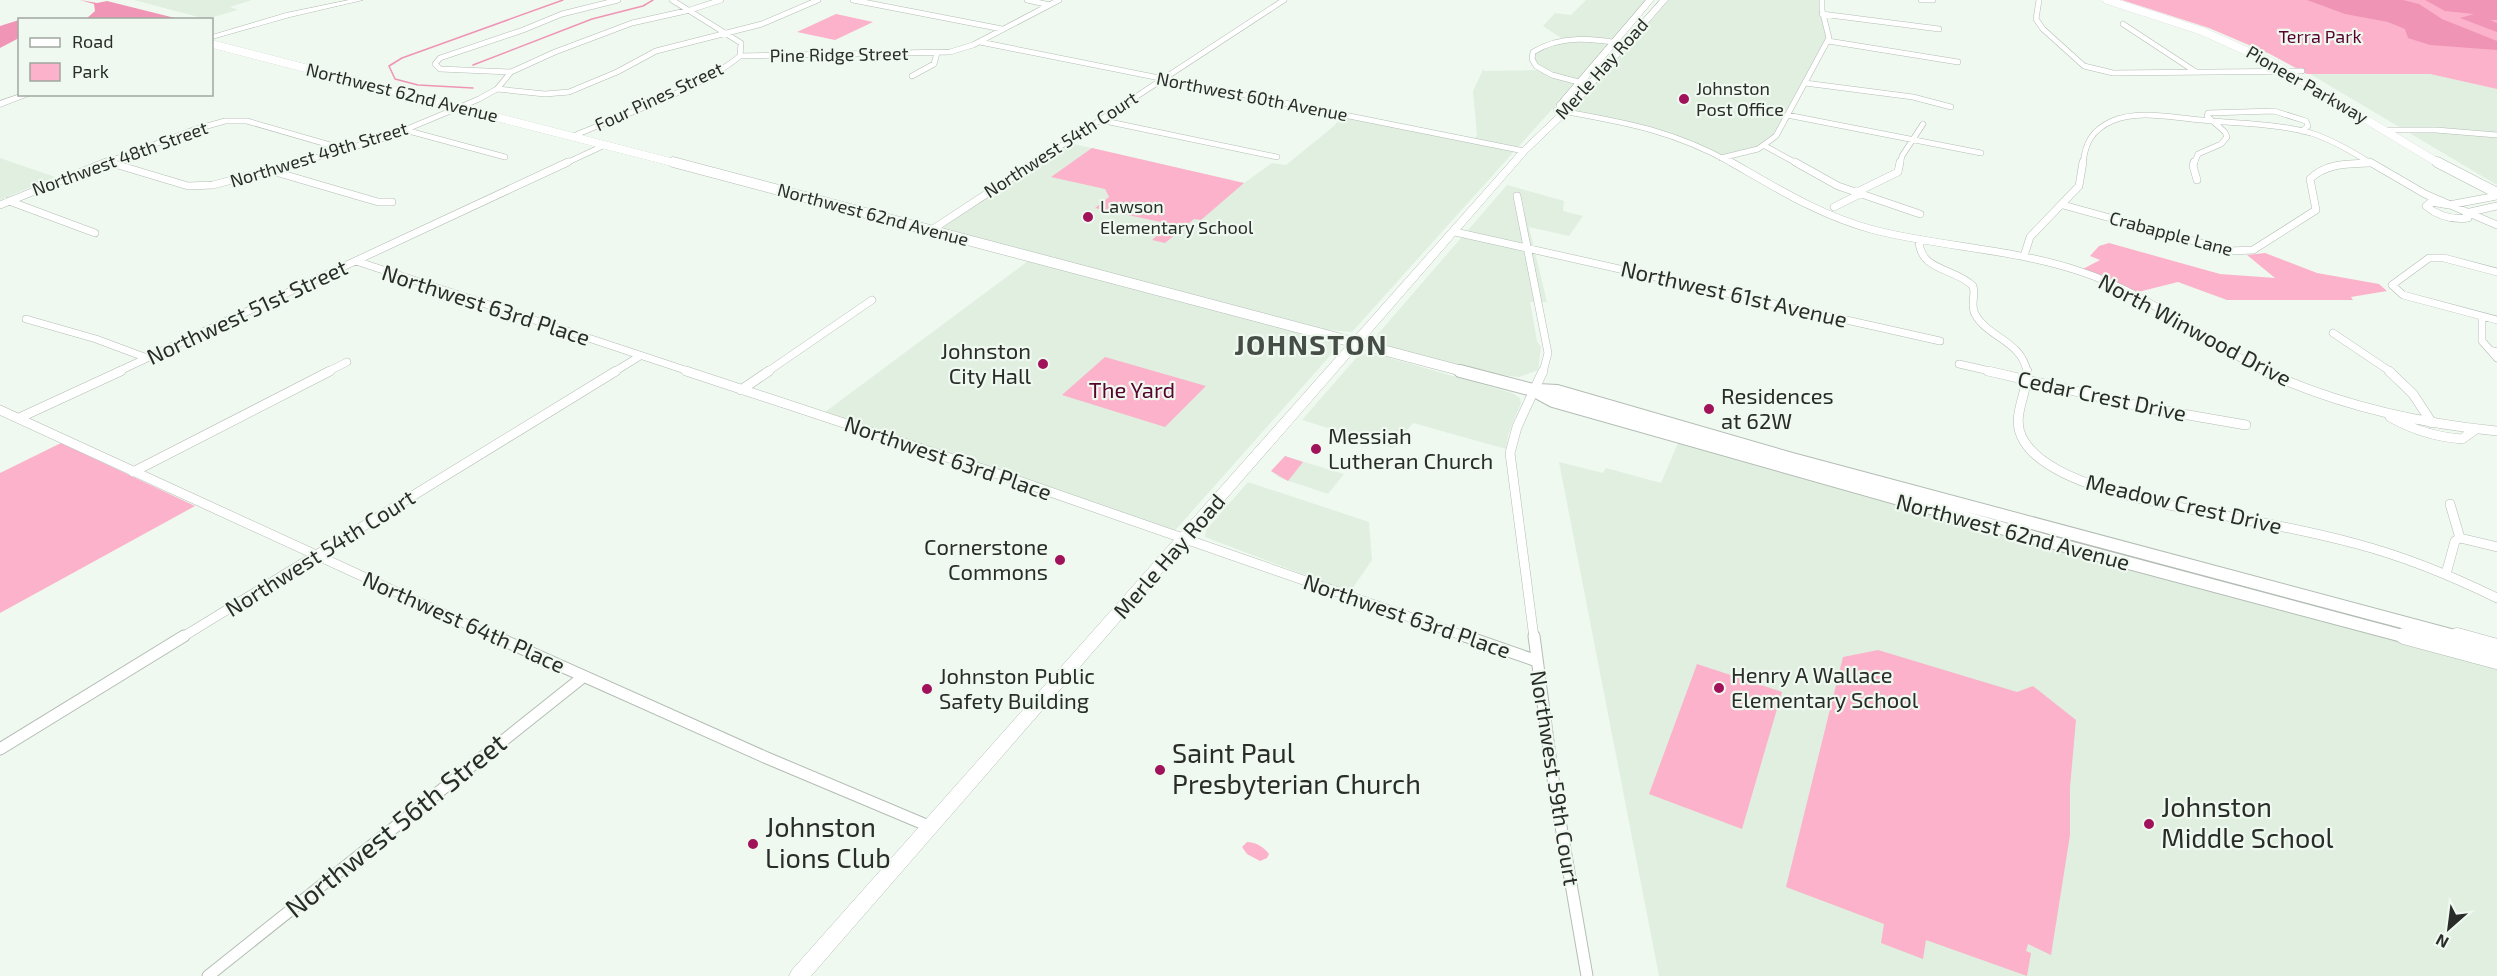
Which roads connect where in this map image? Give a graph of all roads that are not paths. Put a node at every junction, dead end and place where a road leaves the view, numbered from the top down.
1 (359, 0) edge
2 (618, 0) edge
3 (672, 0) edge
4 (721, 0) edge
5 (818, 0) edge
6 (854, 0) edge
7 (1027, 0) edge
8 (1059, 0) edge
9 (1284, 0) edge
10 (1650, 0) edge
11 (1664, 0) edge
12 (1822, 0) edge
13 (1921, 0) edge
14 (1933, 0) edge
15 (2039, 0) edge
16 (2107, 0) edge
17 (2122, 0) edge
18 (870, 1) edge
19 (1050, 4) junction
20 (690, 10) junction
21 (1822, 14) junction
22 (2123, 24) dead end
23 (1002, 29) junction
24 (1939, 29) dead end
25 (726, 33) junction
26 (213, 37) edge
27 (1828, 41) junction
28 (980, 42) junction
29 (1612, 42) junction
30 (213, 44) edge
31 (1626, 44) junction
32 (937, 53) junction
33 (740, 56) junction
34 (1958, 62) dead end
35 (2302, 71) junction
36 (511, 72) junction
37 (2196, 72) junction
38 (2289, 72) junction
39 (912, 76) dead end
40 (1162, 79) junction
41 (1578, 82) junction
42 (1805, 83) junction
43 (1590, 85) junction
44 (497, 89) junction
45 (24, 96) edge
46 (0, 104) edge
47 (1951, 107) dead end
48 (460, 108) junction
49 (1561, 111) junction
50 (1787, 115) junction
51 (1100, 120) junction
52 (2214, 122) junction
53 (1923, 124) dead end
54 (405, 130) junction
55 (2385, 130) junction
56 (2399, 130) junction
57 (2302, 131) junction
58 (2497, 135) edge
59 (573, 136) junction
60 (1914, 138) junction
61 (605, 145) junction
62 (1765, 146) junction
63 (345, 150) junction
64 (1524, 151) junction
65 (1981, 153) dead end
66 (505, 157) dead end
67 (1277, 157) dead end
68 (1721, 158) junction
69 (107, 162) junction
70 (2370, 163) junction
71 (272, 171) junction
72 (2198, 180) dead end
73 (2497, 186) edge
74 (1857, 194) junction
75 (2497, 195) edge
76 (1517, 196) dead end
77 (9, 201) junction
78 (392, 202) dead end
79 (2063, 205) junction
80 (0, 206) edge
81 (2450, 206) junction
82 (2497, 206) edge
83 (1834, 207) dead end
84 (2466, 213) junction
85 (1920, 214) dead end
86 (2497, 225) edge
87 (930, 231) junction
88 (1455, 232) junction
89 (95, 233) dead end
90 (1919, 239) junction
91 (1527, 247) junction
92 (2024, 256) junction
93 (356, 261) junction
94 (2497, 272) edge
95 (872, 300) dead end
96 (2482, 317) junction
97 (26, 319) dead end
98 (2497, 320) edge
99 (2333, 333) dead end
100 (1940, 341) dead end
101 (1358, 342) junction
102 (2493, 351) edge
103 (640, 356) junction
104 (147, 358) junction
105 (2497, 358) edge
106 (347, 362) dead end
107 (1959, 364) dead end
108 (2027, 380) junction
109 (741, 390) junction
110 (1533, 390) junction
111 (0, 410) edge
112 (2383, 412) junction
113 (19, 418) junction
114 (2432, 423) junction
115 (2246, 425) dead end
116 (2476, 429) junction
117 (2497, 431) edge
118 (133, 472) junction
119 (2450, 504) dead end
120 (2460, 538) junction
121 (1184, 540) junction
122 (2497, 547) edge
123 (316, 555) junction
124 (2446, 574) junction
125 (2497, 598) edge
126 (2497, 647) edge
127 (1538, 661) junction
128 (2497, 661) edge
129 (583, 677) junction
130 (0, 749) edge
131 (931, 827) junction
132 (208, 976) edge
133 (799, 976) edge
134 (1587, 976) edge

1 - 26 main road
2 - 36 street
3 - 20 street, Four Pines Street
4 - 20 street, Northwest 49th Street
5 - 25 street
6 - 18 street
7 - 19 street
8 - 19 street, Pine Ridge Street
9 - 40 street, Northwest 54th Court
10 - 29 main road, Merle Hay Road
11 - 31 main road, Merle Hay Road
12 - 21 street
13 - 14 street
15 - 37 street
16 - 38 street, Pioneer Parkway
17 - 35 street, Pioneer Parkway
18 - 23 street
19 - 23 street, Pine Ridge Street
20 - 25 street, Four Pines Street
20 - 36 street, Northwest 49th Street
21 - 24 street
21 - 27 street
22 - 37 street
23 - 28 street, Pine Ridge Street
25 - 33 street, Four Pines Street
25 - 44 street
27 - 34 street
27 - 42 street
28 - 32 street, Pine Ridge Street
28 - 40 street, Northwest 60th Avenue
29 - 31 street
29 - 41 main road, Merle Hay Road
29 - 41 street
30 - 48 street, Northwest 62nd Avenue
31 - 43 main road, Merle Hay Road
32 - 33 street, Pine Ridge Street
32 - 39 street
33 - 59 street, Four Pines Street
35 - 38 street
35 - 56 street, Pioneer Parkway
36 - 44 street, Northwest 49th Street
37 - 38 street
38 - 55 street, Pioneer Parkway
40 - 51 street, Northwest 54th Court
40 - 64 street, Northwest 60th Avenue
41 - 43 street
41 - 49 main road, Merle Hay Road
42 - 47 street
42 - 50 street
43 - 49 main road, Merle Hay Road
44 - 48 street, Northwest 49th Street
45 - 46 main road
48 - 54 street, Northwest 49th Street
48 - 59 street, Northwest 62nd Avenue
49 - 64 main road, Merle Hay Road
49 - 68 street, North Winwood Drive
50 - 60 street
50 - 62 street
51 - 67 street
51 - 87 street, Northwest 54th Court
52 - 57 street
52 - 57 street
52 - 72 street
52 - 79 street
53 - 60 street
54 - 63 street, Northwest 49th Street
54 - 66 street
55 - 56 street
55 - 75 street, Pioneer Parkway
56 - 58 street
56 - 73 street, Pioneer Parkway
57 - 70 street
59 - 61 street, Northwest 62nd Avenue
60 - 65 street
60 - 74 street
61 - 87 street, Northwest 62nd Avenue
61 - 93 street, Northwest 51st Street
62 - 68 street
62 - 74 street
63 - 69 street, Northwest 48th Street
63 - 71 street, Northwest 49th Street
64 - 88 main road, Merle Hay Road
68 - 90 street, North Winwood Drive
69 - 71 street, Northwest 49th Street
69 - 77 street, Northwest 48th Street
70 - 79 street, Crabapple Lane
70 - 81 street
71 - 78 street
74 - 83 street
74 - 85 street
75 - 81 street
76 - 91 street, Northwest 59th Court
77 - 80 street, Northwest 48th Street
77 - 89 street
79 - 92 street
81 - 84 street
81 - 84 street
82 - 84 street
84 - 86 street
87 - 101 street, Northwest 62nd Avenue
88 - 91 street, Northwest 61st Avenue
88 - 101 main road, Merle Hay Road
90 - 92 street, North Winwood Drive
90 - 108 street
91 - 100 street, Northwest 61st Avenue
91 - 110 street, Northwest 59th Court
92 - 112 street, North Winwood Drive
93 - 103 street, Northwest 63rd Place
93 - 104 street, Northwest 51st Street
94 - 96 street
95 - 109 street
96 - 98 street
96 - 102 street
97 - 104 street
99 - 114 street
101 - 110 street, Northwest 62nd Avenue
101 - 121 main road, Merle Hay Road
102 - 105 street
103 - 109 street, Northwest 63rd Place
103 - 123 street, Northwest 54th Court
104 - 113 street, Northwest 51st Street
106 - 118 street
107 - 108 street, Cedar Crest Drive
108 - 115 street, Cedar Crest Drive
108 - 124 street, Meadow Crest Drive
109 - 121 street, Northwest 63rd Place
110 - 126 street, Northwest 62nd Avenue
110 - 127 street, Northwest 59th Court
110 - 128 street, Northwest 62nd Avenue
111 - 113 street, Northwest 64th Place
112 - 114 street, North Winwood Drive
112 - 116 street, North Winwood Drive
113 - 118 street, Northwest 64th Place
114 - 116 street, North Winwood Drive
116 - 117 street, North Winwood Drive
118 - 123 street, Northwest 64th Place
119 - 120 street
120 - 122 street
120 - 124 street
121 - 127 street, Northwest 63rd Place
121 - 131 main road, Merle Hay Road
123 - 129 street, Northwest 64th Place
123 - 130 street, Northwest 54th Court
124 - 125 street, Meadow Crest Drive
127 - 134 street, Northwest 59th Court
129 - 131 street, Northwest 64th Place
129 - 132 street, Northwest 56th Street
131 - 133 main road, Merle Hay Road

